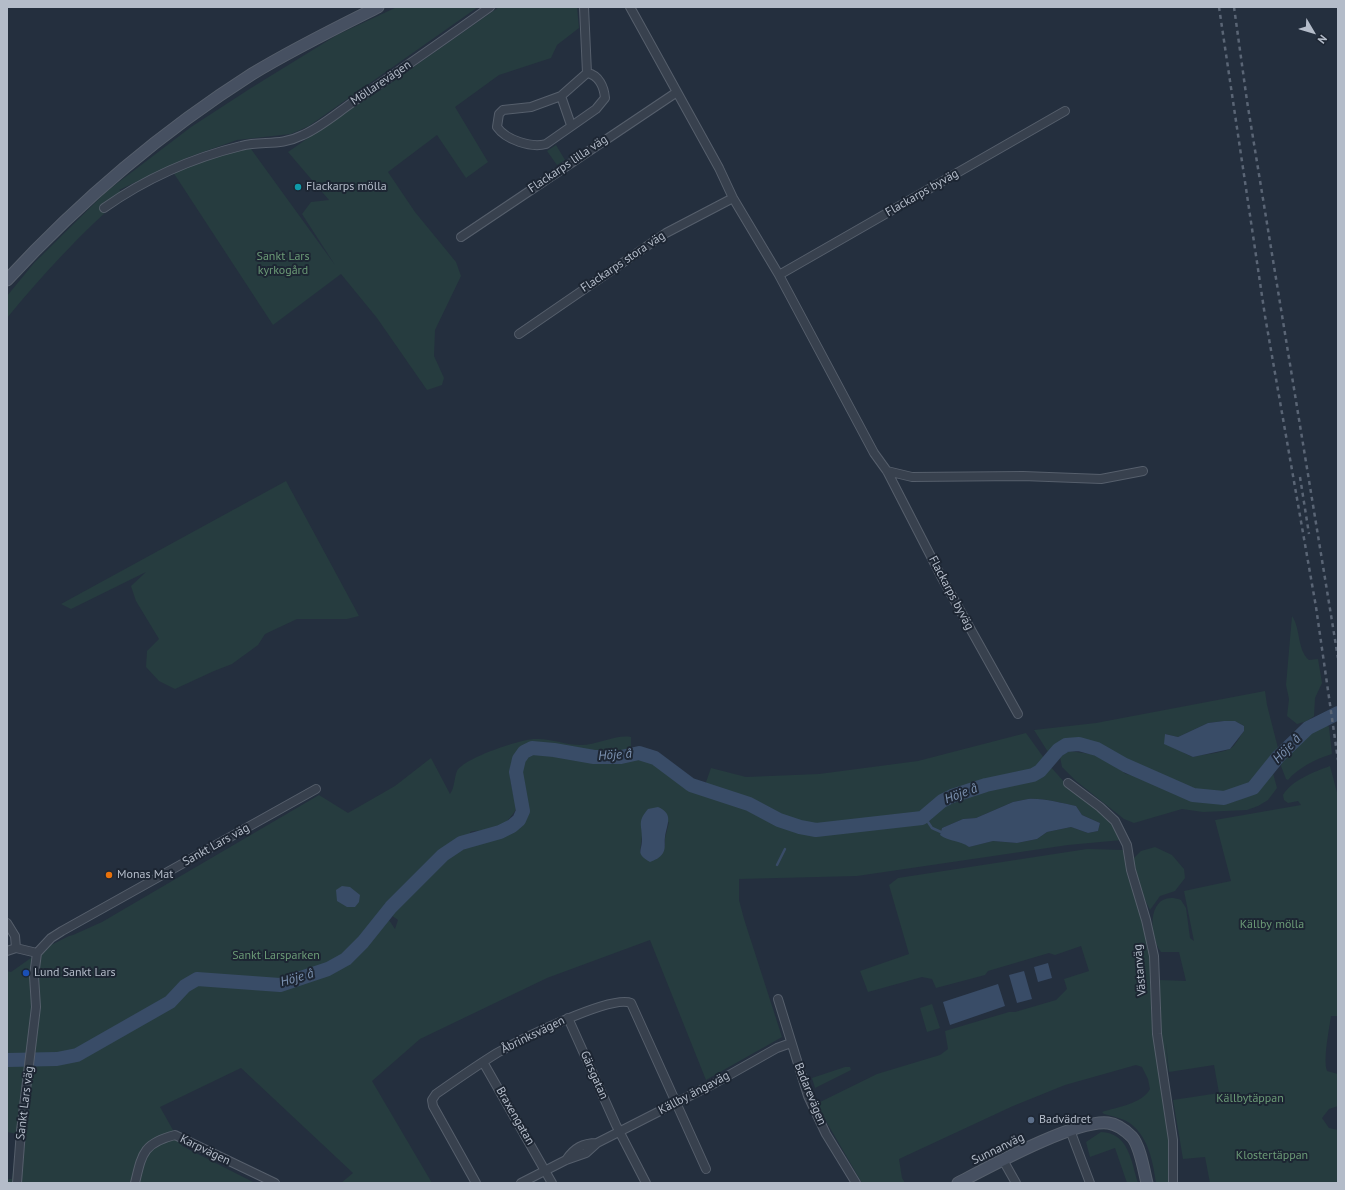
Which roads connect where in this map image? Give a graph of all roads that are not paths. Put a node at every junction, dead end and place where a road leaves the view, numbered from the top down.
1 (378, 7) edge
2 (490, 7) edge
3 (584, 7) edge
4 (630, 7) edge
5 (587, 73) junction
6 (677, 92) junction
7 (562, 96) junction
8 (1065, 111) dead end
9 (571, 125) junction
10 (733, 198) junction
11 (104, 208) dead end
12 (460, 237) dead end
13 (778, 275) junction
14 (7, 280) edge
15 (519, 334) dead end
16 (887, 471) junction
17 (1143, 471) dead end
18 (1018, 714) dead end
19 (1068, 783) dead end
20 (316, 789) dead end
21 (7, 924) edge
22 (16, 948) junction
23 (7, 951) edge
24 (37, 952) junction
25 (778, 999) dead end
26 (568, 1018) junction
27 (791, 1043) junction
28 (483, 1062) junction
29 (677, 1103) junction
30 (1070, 1130) junction
31 (620, 1132) junction
32 (1002, 1160) junction
33 (706, 1169) dead end
34 (546, 1170) junction
35 (18, 1183) edge
36 (135, 1183) edge
37 (275, 1183) edge
38 (476, 1183) edge
39 (521, 1183) edge
40 (552, 1183) edge
41 (646, 1183) edge
42 (856, 1183) edge
43 (958, 1183) edge
44 (1016, 1183) edge
45 (1090, 1183) edge
46 (1147, 1183) edge
47 (1173, 1183) edge

1 - 14 main road
2 - 11 street, Möllarevägen
3 - 5 street
4 - 6 street, Flackarps byväg
5 - 7 street
5 - 9 street
6 - 10 street, Flackarps byväg
6 - 12 street, Flackarps lilla väg
7 - 9 street
7 - 9 street
8 - 13 street, Flackarps byväg
10 - 13 street, Flackarps byväg
10 - 15 street, Flackarps stora väg
13 - 16 street, Flackarps byväg
16 - 17 street
16 - 18 street, Flackarps byväg
19 - 47 street, Västanväg
20 - 24 street, Sankt Lars väg
21 - 22 street
22 - 23 street
22 - 24 street
24 - 35 street, Sankt Lars väg
25 - 27 street, Badarevägen
26 - 28 street, Åbrinksvägen
26 - 29 street, Åbrinksvägen
26 - 31 street, Gärsgatan
27 - 29 street, Källby ängaväg
27 - 42 street, Badarevägen
28 - 34 street, Braxengatan
28 - 38 street, Åbrinksvägen
29 - 31 street, Källby ängaväg
29 - 33 street
30 - 32 main road, Sunnanväg
30 - 45 street
30 - 46 main road, Sunnanväg
31 - 34 street, Källby ängaväg
31 - 41 street, Gärsgatan
32 - 43 main road, Sunnanväg
32 - 44 street
34 - 39 street, Källby ängaväg
34 - 40 street, Braxengatan
36 - 37 street, Karpvägen

